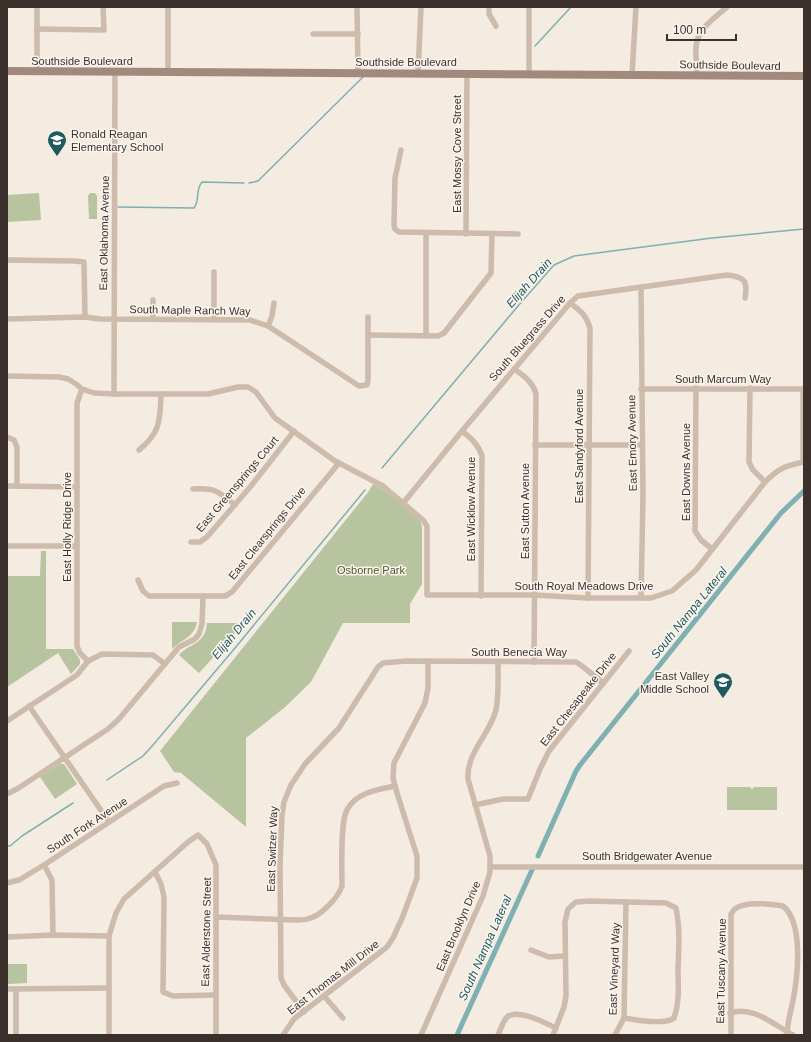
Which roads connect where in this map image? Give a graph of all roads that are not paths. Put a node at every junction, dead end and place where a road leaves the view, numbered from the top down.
1 (37, 7) edge
2 (103, 7) edge
3 (168, 7) edge
4 (358, 7) edge
5 (421, 7) edge
6 (489, 7) edge
7 (529, 7) edge
8 (636, 7) edge
9 (728, 7) edge
10 (496, 26) dead end
11 (37, 29) junction
12 (313, 34) dead end
13 (358, 34) junction
14 (7, 71) edge
15 (38, 72) junction
16 (115, 72) junction
17 (168, 72) junction
18 (358, 73) junction
19 (418, 73) junction
20 (467, 74) junction
21 (530, 74) junction
22 (632, 75) junction
23 (697, 75) junction
24 (804, 76) edge
25 (401, 150) dead end
26 (426, 233) junction
27 (466, 234) junction
28 (492, 234) junction
29 (518, 234) dead end
30 (7, 260) edge
31 (214, 272) dead end
32 (641, 287) junction
33 (745, 298) dead end
34 (153, 300) dead end
35 (274, 302) dead end
36 (570, 303) junction
37 (85, 317) junction
38 (368, 317) dead end
39 (7, 319) edge
40 (113, 319) junction
41 (153, 319) junction
42 (214, 319) junction
43 (268, 326) junction
44 (368, 335) junction
45 (426, 336) junction
46 (514, 369) junction
47 (7, 376) edge
48 (696, 388) junction
49 (750, 388) junction
50 (82, 389) junction
51 (641, 389) junction
52 (804, 389) edge
53 (114, 394) junction
54 (161, 394) junction
55 (294, 431) junction
56 (462, 431) junction
57 (7, 437) edge
58 (535, 445) junction
59 (589, 446) junction
60 (642, 446) junction
61 (139, 450) dead end
62 (339, 462) junction
63 (803, 462) edge
64 (765, 482) junction
65 (7, 486) edge
66 (17, 486) junction
67 (77, 486) junction
68 (193, 489) dead end
69 (404, 502) junction
70 (235, 505) junction
71 (191, 542) dead end
72 (7, 546) edge
73 (77, 546) junction
74 (712, 549) junction
75 (138, 580) dead end
76 (534, 595) junction
77 (203, 596) junction
78 (481, 596) junction
79 (588, 598) junction
80 (641, 598) junction
81 (629, 651) dead end
82 (428, 661) junction
83 (88, 662) junction
84 (498, 662) junction
85 (534, 662) junction
86 (165, 664) junction
87 (603, 683) junction
88 (30, 706) junction
89 (7, 721) edge
90 (64, 758) junction
91 (177, 783) dead end
92 (395, 786) junction
93 (7, 794) edge
94 (474, 805) junction
95 (109, 822) junction
96 (44, 865) junction
97 (490, 867) junction
98 (804, 867) edge
99 (155, 872) junction
100 (7, 883) edge
101 (626, 902) junction
102 (216, 917) junction
103 (280, 920) junction
104 (54, 935) junction
105 (109, 936) junction
106 (7, 937) edge
107 (531, 950) dead end
108 (565, 956) junction
109 (109, 988) junction
110 (7, 989) edge
111 (16, 990) junction
112 (215, 995) junction
113 (324, 996) junction
114 (304, 1012) junction
115 (730, 1013) junction
116 (343, 1018) dead end
117 (624, 1018) junction
118 (556, 1028) junction
119 (787, 1034) edge
120 (16, 1035) edge
121 (109, 1035) edge
122 (216, 1035) edge
123 (282, 1035) edge
124 (421, 1035) edge
125 (498, 1035) edge
126 (553, 1035) edge
127 (615, 1035) edge
128 (731, 1035) edge
129 (793, 1035) edge

1 - 11 street
2 - 11 street
3 - 17 street
4 - 13 street
5 - 19 street
6 - 10 street
7 - 21 street
8 - 22 street
9 - 23 street
11 - 15 street
12 - 13 street
13 - 18 street
14 - 15 main road, Southside Boulevard
15 - 16 main road, Southside Boulevard
16 - 17 main road, Southside Boulevard
16 - 40 street, East Oklahoma Avenue
17 - 18 main road, Southside Boulevard
18 - 19 main road, Southside Boulevard
19 - 20 main road, Southside Boulevard
20 - 21 main road, Southside Boulevard
20 - 27 street, East Mossy Cove Street
21 - 22 main road, Southside Boulevard
22 - 23 main road, Southside Boulevard
23 - 24 main road, Southside Boulevard
25 - 26 street
26 - 27 street
26 - 45 street
27 - 28 street
28 - 29 street
28 - 45 street
30 - 37 street
31 - 42 street
32 - 33 street, South Bluegrass Drive
32 - 36 street, South Bluegrass Drive
32 - 51 street, East Emory Avenue
34 - 41 street
35 - 43 street
36 - 46 street, South Bluegrass Drive
36 - 59 street, East Sandyford Avenue
37 - 39 street, South Maple Ranch Way
37 - 40 street, South Maple Ranch Way
38 - 44 street
40 - 41 street, South Maple Ranch Way
40 - 53 street, East Oklahoma Avenue
41 - 42 street, South Maple Ranch Way
42 - 43 street, South Maple Ranch Way
43 - 44 street, South Maple Ranch Way
44 - 45 street
46 - 56 street, South Bluegrass Drive
46 - 58 street, East Sutton Avenue
47 - 50 street
48 - 49 street, South Marcum Way
48 - 51 street, South Marcum Way
48 - 74 street, East Downs Avenue
49 - 52 street, South Marcum Way
49 - 64 street
50 - 53 street
50 - 67 street, East Holly Ridge Drive
51 - 60 street, East Emory Avenue
52 - 63 street
53 - 54 street
54 - 55 street
54 - 61 street
55 - 62 street
55 - 70 street, East Greensprings Court
56 - 69 street, South Bluegrass Drive
56 - 78 street, East Wicklow Avenue
57 - 66 street
58 - 59 street
58 - 76 street, East Sutton Avenue
59 - 60 street
59 - 79 street, East Sandyford Avenue
60 - 80 street, East Emory Avenue
62 - 69 street
62 - 77 street, East Clearsprings Drive
63 - 64 street, South Royal Meadows Drive
64 - 74 street, South Royal Meadows Drive
65 - 66 street
66 - 67 street
67 - 73 street, East Holly Ridge Drive
68 - 70 street
69 - 78 street, South Royal Meadows Drive
70 - 71 street, East Greensprings Court
72 - 73 street
73 - 83 street, East Holly Ridge Drive
74 - 80 street, South Royal Meadows Drive
75 - 77 street, East Clearsprings Drive
76 - 78 street, South Royal Meadows Drive
76 - 79 street, South Royal Meadows Drive
76 - 85 street, East Sutton Avenue
77 - 86 street
79 - 80 street, South Royal Meadows Drive
81 - 87 street, East Chesapeake Drive
82 - 84 street, South Benecia Way
82 - 92 street, East Thomas Mill Drive
82 - 103 street, East Switzer Way
83 - 86 street
83 - 88 street
84 - 85 street, South Benecia Way
84 - 94 street, East Brooklyn Drive
85 - 87 street, South Benecia Way
86 - 90 street
87 - 94 street, East Chesapeake Drive
88 - 89 street
88 - 90 street
90 - 93 street
90 - 95 street
91 - 95 street, South Fork Avenue
92 - 103 street
92 - 113 street, East Thomas Mill Drive
94 - 97 street, East Brooklyn Drive
95 - 96 street, South Fork Avenue
96 - 100 street, South Fork Avenue
96 - 104 street
97 - 98 street, South Bridgewater Avenue
97 - 124 street, East Brooklyn Drive
99 - 102 street, East Alderstone Street
99 - 105 street
99 - 112 street
101 - 108 street
101 - 117 street, East Vineyard Way
101 - 117 street
102 - 103 street
102 - 112 street, East Alderstone Street
103 - 114 street, East Switzer Way
104 - 105 street
104 - 106 street
105 - 109 street
107 - 108 street
108 - 118 street
109 - 111 street
109 - 121 street
110 - 111 street
111 - 120 street
112 - 122 street, East Alderstone Street
113 - 114 street, East Thomas Mill Drive
113 - 116 street
114 - 123 street, East Thomas Mill Drive
115 - 119 street
115 - 119 street, East Tuscany Avenue
115 - 128 street, East Tuscany Avenue
117 - 127 street, East Vineyard Way
118 - 125 street
118 - 126 street
119 - 129 street

